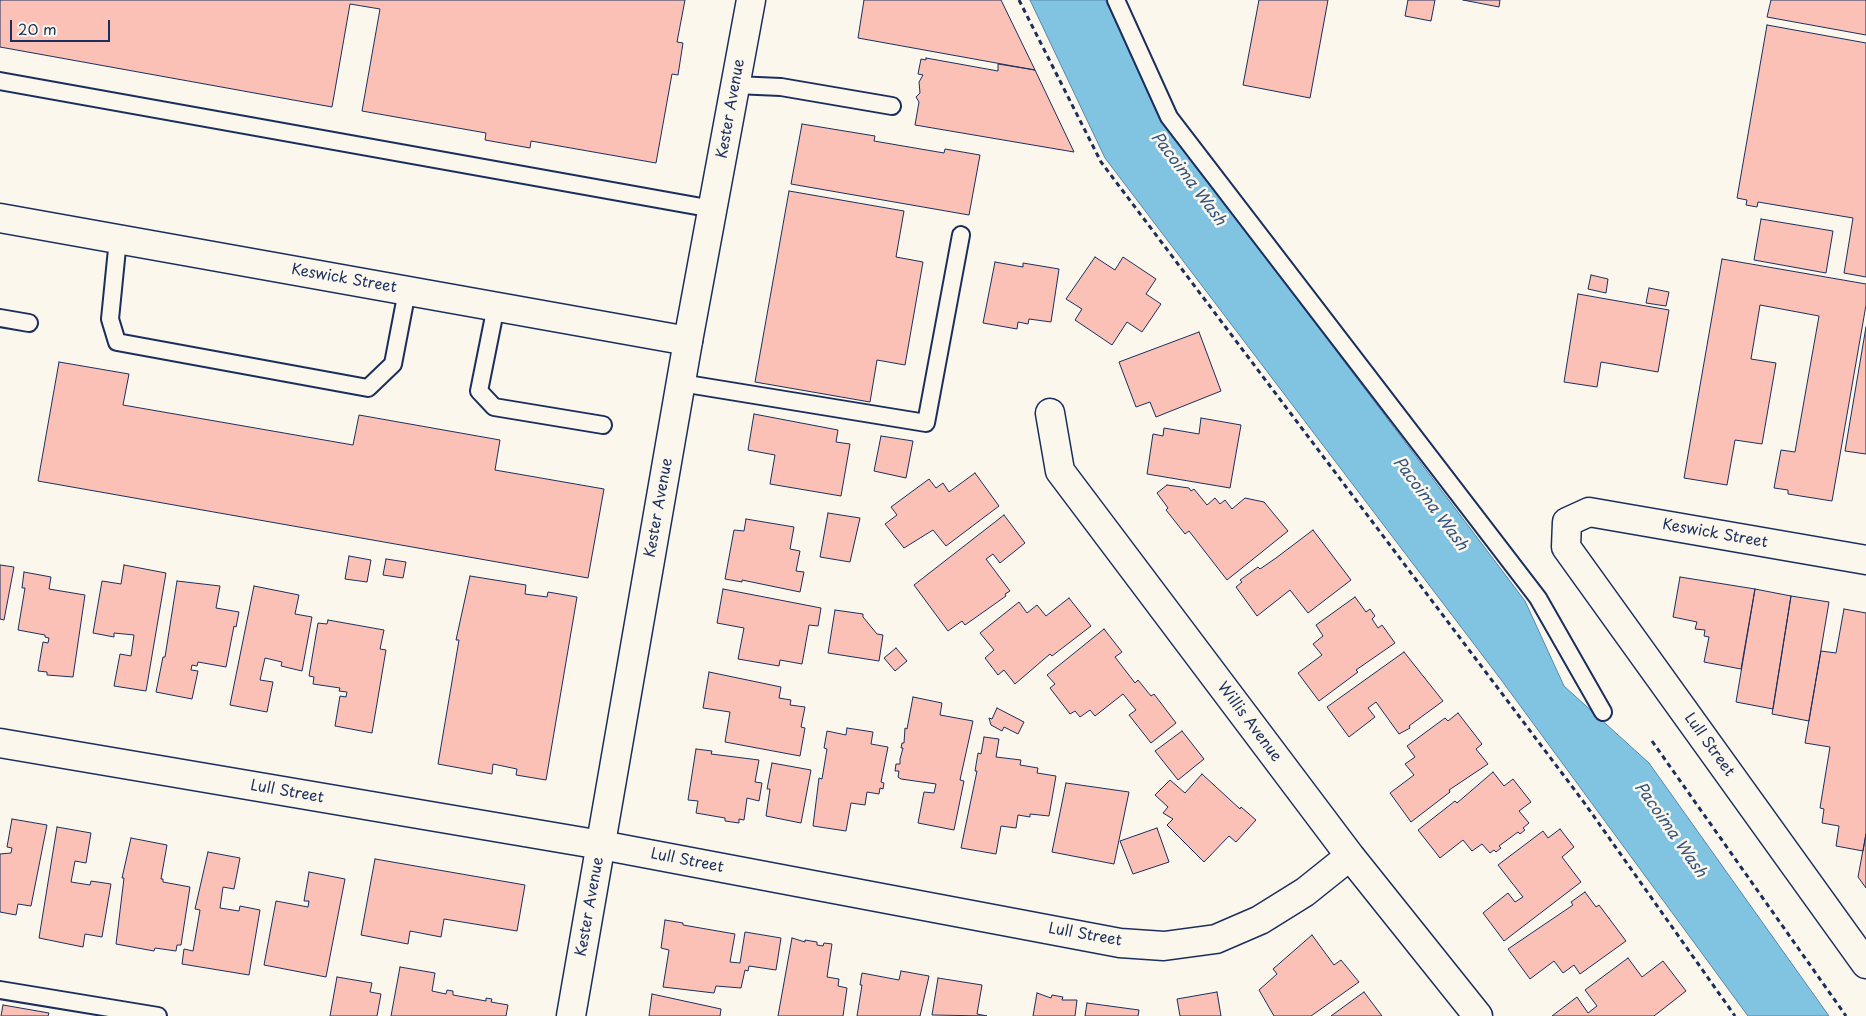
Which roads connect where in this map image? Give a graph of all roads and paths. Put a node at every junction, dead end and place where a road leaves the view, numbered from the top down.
1 (751, 0) edge
2 (1019, 0) edge
3 (1116, 0) edge
4 (0, 81) edge
5 (736, 85) junction
6 (892, 106) dead end
7 (713, 209) junction
8 (0, 218) edge
9 (961, 235) dead end
10 (118, 239) junction
11 (407, 291) junction
12 (496, 306) junction
13 (0, 318) edge
14 (29, 323) dead end
15 (688, 341) junction
16 (681, 383) junction
17 (1050, 413) dead end
18 (603, 425) dead end
19 (1567, 522) joint
20 (1866, 560) edge
21 (1603, 712) dead end
22 (1652, 741) dead end
23 (0, 743) edge
24 (601, 845) junction
25 (1350, 856) junction
26 (1866, 964) edge
27 (0, 990) edge
28 (158, 1016) edge
29 (571, 1016) edge
30 (1478, 1016) edge
31 (1735, 1016) edge
32 (1846, 1016) edge

1 - 5 street, Kester Avenue
2 - 31 path
3 - 21 lane
4 - 7 lane
5 - 6 lane
5 - 7 street, Kester Avenue
7 - 15 street, Kester Avenue
8 - 10 street, Keswick Street
9 - 16 lane
10 - 11 street, Keswick Street
10 - 11 lane
11 - 12 street, Keswick Street
12 - 15 street, Keswick Street
12 - 18 lane
13 - 14 lane
15 - 16 street, Kester Avenue
16 - 24 street, Kester Avenue
17 - 25 street, Willis Avenue
19 - 20 street, Keswick Street
19 - 26 street, Lull Street
22 - 32 path
23 - 24 street, Lull Street
24 - 25 street, Lull Street
24 - 29 street, Kester Avenue
25 - 30 street, Willis Avenue
27 - 28 lane

